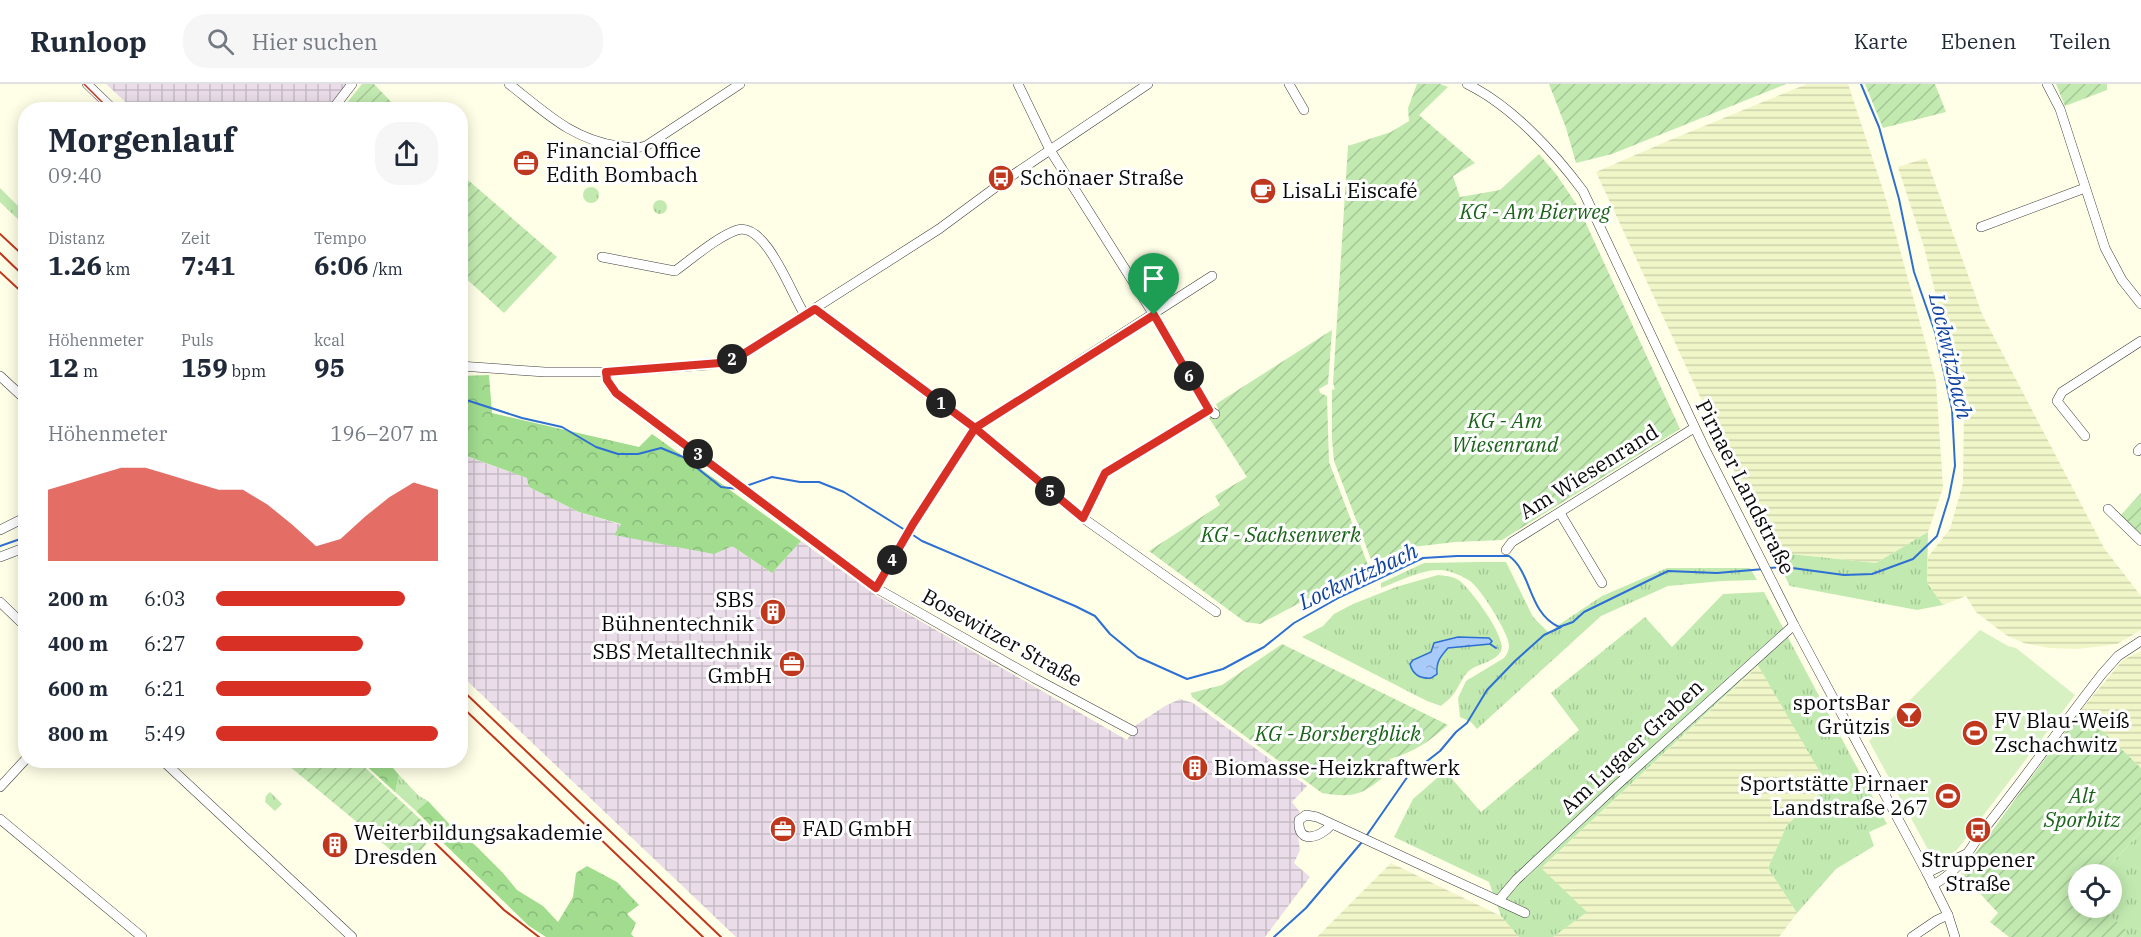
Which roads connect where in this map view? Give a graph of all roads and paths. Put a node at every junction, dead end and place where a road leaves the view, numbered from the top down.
1 (87, 84) edge
2 (352, 84) edge
3 (509, 84) edge
4 (740, 84) edge
5 (1018, 84) edge
6 (1148, 84) edge
7 (1289, 84) edge
8 (1467, 84) edge
9 (2047, 84) edge
10 (106, 102) edge
11 (338, 102) edge
12 (1304, 110) dead end
13 (1050, 150) junction
14 (2085, 188) junction
15 (1981, 227) dead end
16 (602, 257) dead end
17 (1212, 276) dead end
18 (2141, 304) edge
19 (815, 309) junction
20 (805, 315) junction
21 (1154, 315) junction
22 (2141, 342) edge
23 (468, 367) edge
24 (606, 372) junction
25 (0, 376) edge
26 (18, 393) edge
27 (975, 428) junction
28 (1694, 428) junction
29 (2085, 436) dead end
30 (2108, 509) dead end
31 (1560, 513) junction
32 (1083, 518) junction
33 (18, 521) edge
34 (0, 530) edge
35 (2141, 541) edge
36 (18, 550) edge
37 (1506, 550) dead end
38 (0, 557) edge
39 (1602, 583) dead end
40 (876, 588) junction
41 (0, 602) edge
42 (1216, 612) dead end
43 (18, 619) edge
44 (1794, 625) junction
45 (2141, 641) edge
46 (1133, 731) dead end
47 (18, 768) edge
48 (171, 768) edge
49 (0, 787) edge
50 (0, 819) edge
51 (1331, 825) dead end
52 (1968, 852) junction
53 (1928, 873) junction
54 (1933, 885) junction
55 (1499, 900) junction
56 (1525, 913) dead end
57 (1948, 915) junction
58 (142, 937) edge
59 (352, 937) edge
60 (1912, 937) edge
61 (1955, 937) edge

1 - 10 street
2 - 11 street
3 - 4 street
5 - 13 street
6 - 13 street
7 - 12 street
8 - 28 street, Pirnaer Landstraße
9 - 14 street
13 - 19 street
13 - 21 street
14 - 15 street
14 - 18 street
16 - 20 street
17 - 21 street
19 - 20 street
19 - 27 street
20 - 24 street
21 - 27 street
21 - 32 street
22 - 29 street
23 - 24 street
24 - 40 street, Bosewitzer Straße
25 - 26 street
27 - 32 street
27 - 40 street
28 - 31 street, Am Wiesenrand
28 - 44 street, Pirnaer Landstraße
30 - 35 street
31 - 37 street, Am Wiesenrand
31 - 39 street
32 - 42 street
33 - 34 street
36 - 38 street
40 - 46 street, Bosewitzer Straße
41 - 43 street
44 - 53 street, Pirnaer Landstraße
44 - 55 street, Am Lugaer Graben
45 - 52 street
47 - 49 street
48 - 59 street
50 - 58 street
51 - 55 street
52 - 53 street
52 - 54 street
53 - 54 street, Pirnaer Landstraße
54 - 57 street, Pirnaer Landstraße
55 - 56 street
57 - 60 street
57 - 61 street, Pirnaer Landstraße

